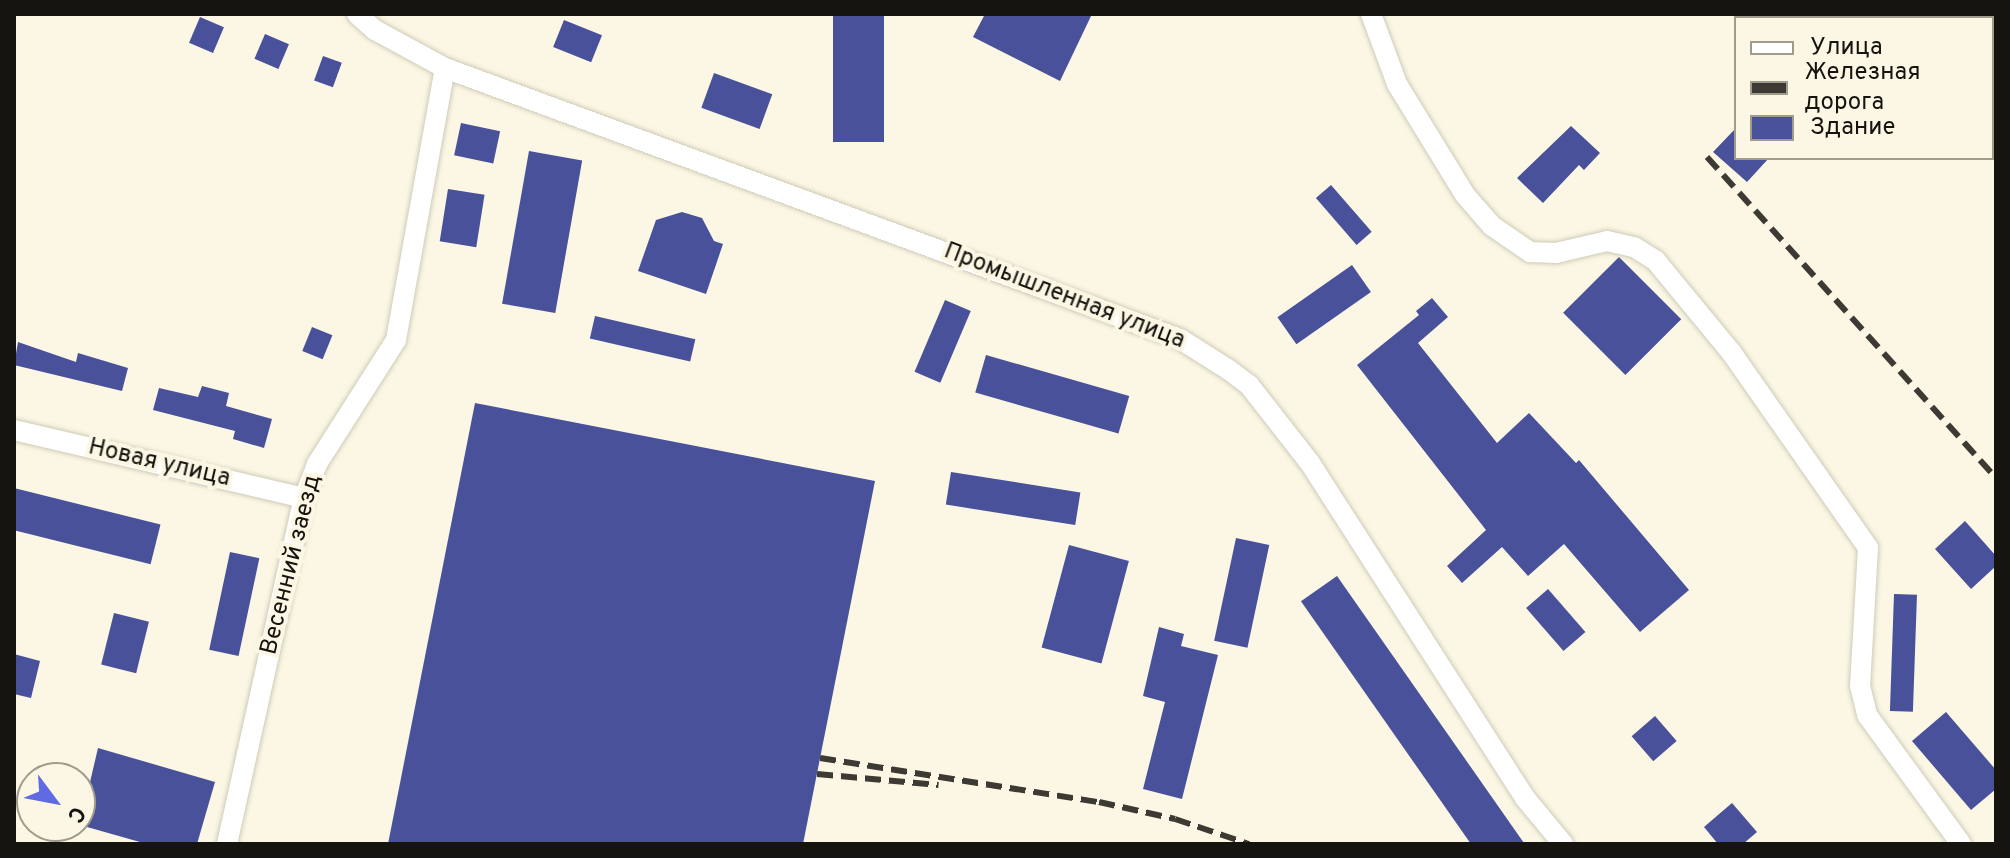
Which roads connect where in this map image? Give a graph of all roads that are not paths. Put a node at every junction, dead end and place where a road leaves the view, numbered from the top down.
1 (357, 14) edge
2 (1371, 14) edge
3 (445, 68) junction
4 (14, 430) edge
5 (304, 498) junction
6 (227, 844) edge
7 (1563, 844) edge
8 (1961, 844) edge

1 - 3 street, Промышленная улица
2 - 8 street
3 - 5 street, Весенний заезд
3 - 7 street, Промышленная улица
4 - 5 street, Новая улица
5 - 6 street, Весенний заезд

